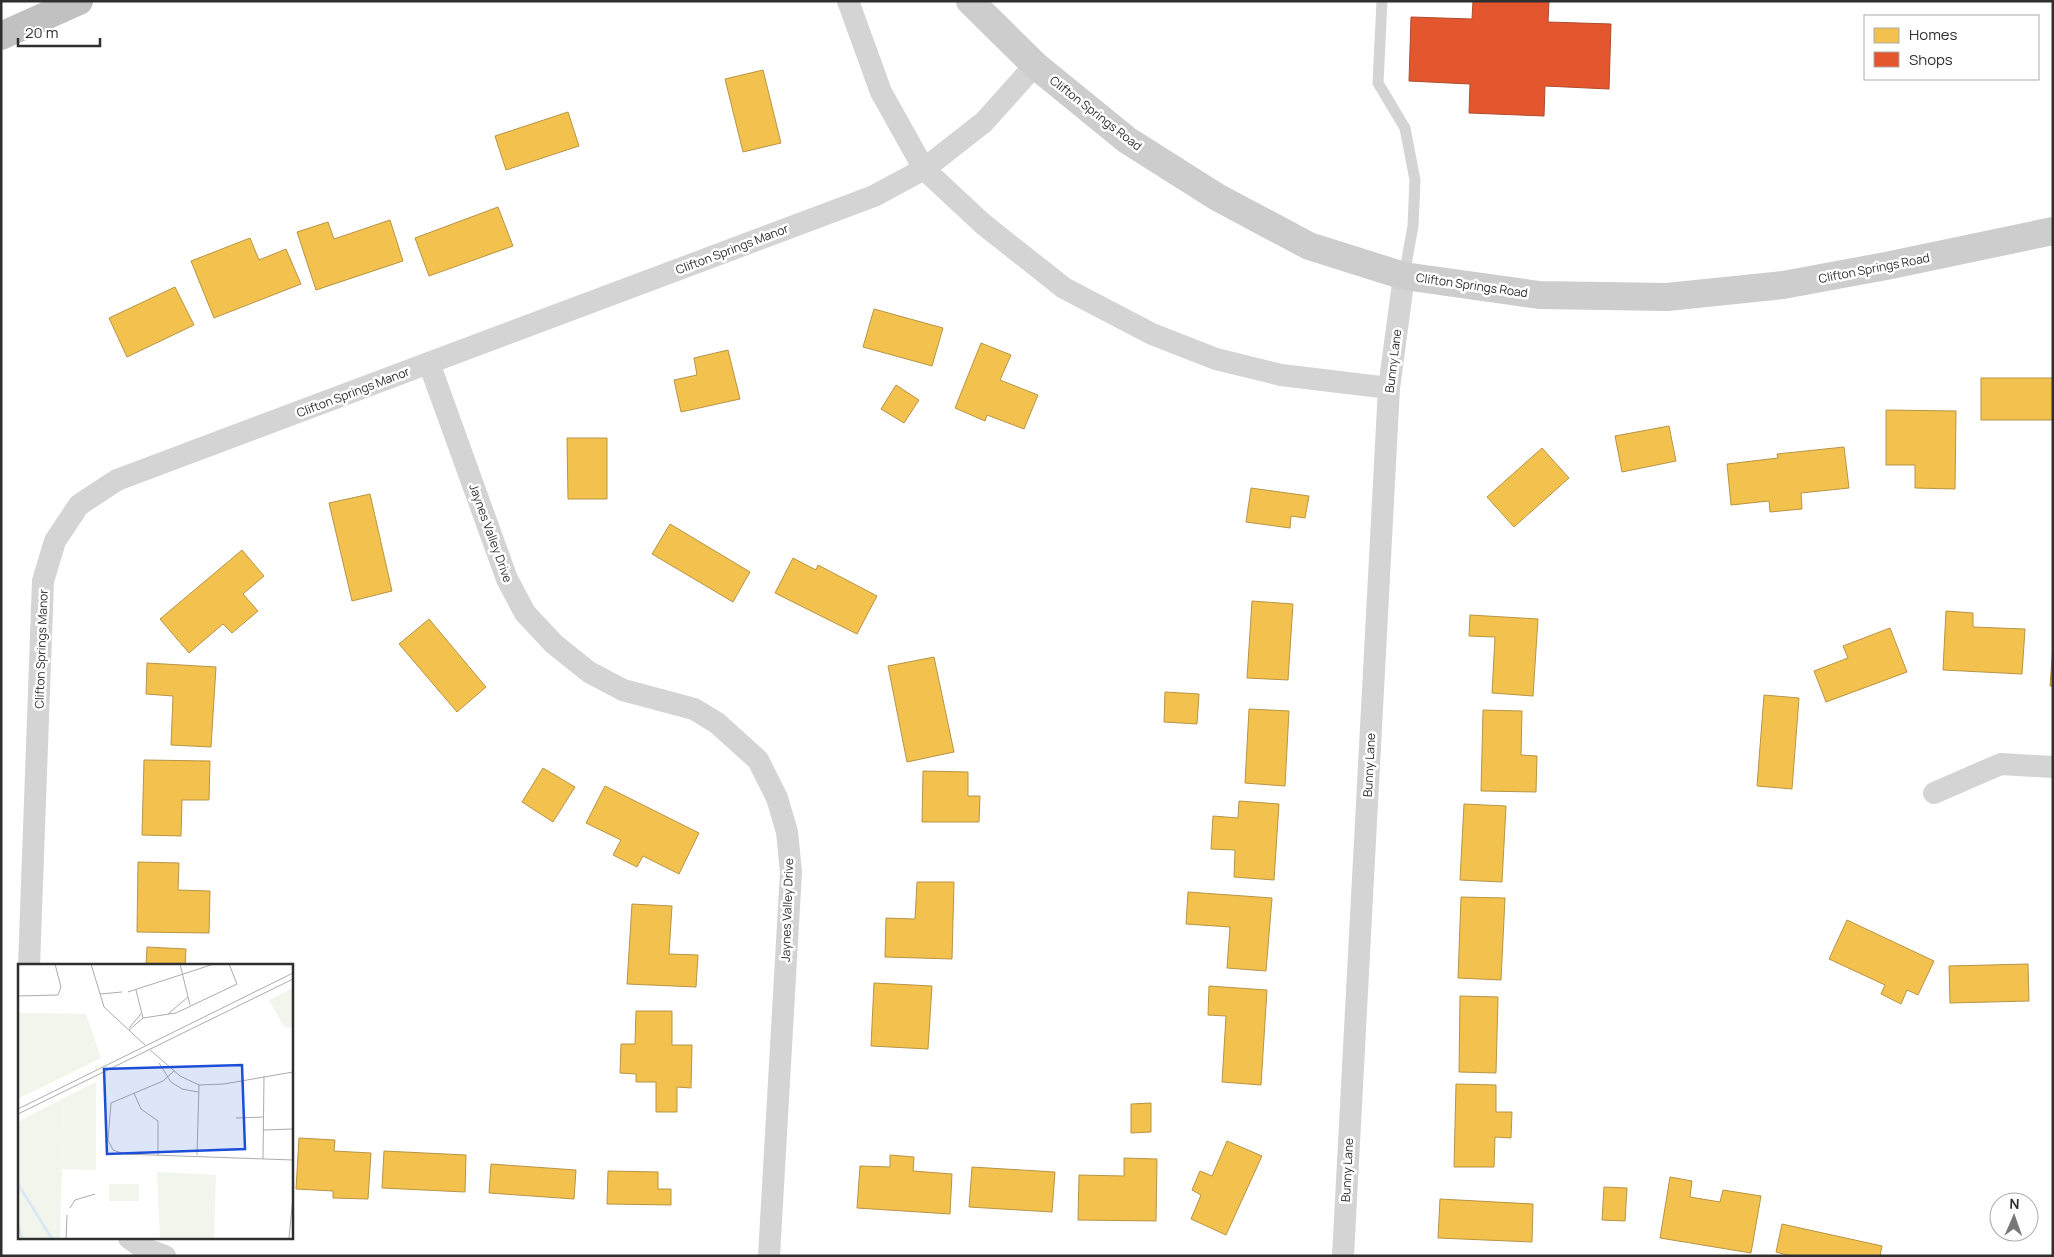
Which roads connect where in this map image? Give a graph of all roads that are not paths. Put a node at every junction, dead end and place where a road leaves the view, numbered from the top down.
1 (79, 1) edge
2 (848, 1) edge
3 (970, 1) edge
4 (1382, 1) edge
5 (1, 36) edge
6 (1035, 65) junction
7 (924, 169) junction
8 (2053, 231) edge
9 (1404, 276) junction
10 (429, 363) junction
11 (1389, 388) junction
12 (2053, 767) edge
13 (1934, 794) dead end
14 (28, 964) edge
15 (132, 1240) edge
16 (165, 1256) edge
17 (768, 1256) edge
18 (1343, 1256) edge

1 - 5 highway
2 - 7 street
3 - 6 street, Clifton Springs Road
4 - 9 lane
6 - 7 street, Clifton Springs Manor
6 - 9 street, Clifton Springs Road
7 - 10 street, Clifton Springs Manor
7 - 11 street
8 - 9 street, Clifton Springs Road
9 - 11 street, Bunny Lane
10 - 14 street, Clifton Springs Manor
10 - 17 street, Jaynes Valley Drive
11 - 18 street, Bunny Lane
12 - 13 street
15 - 16 street

